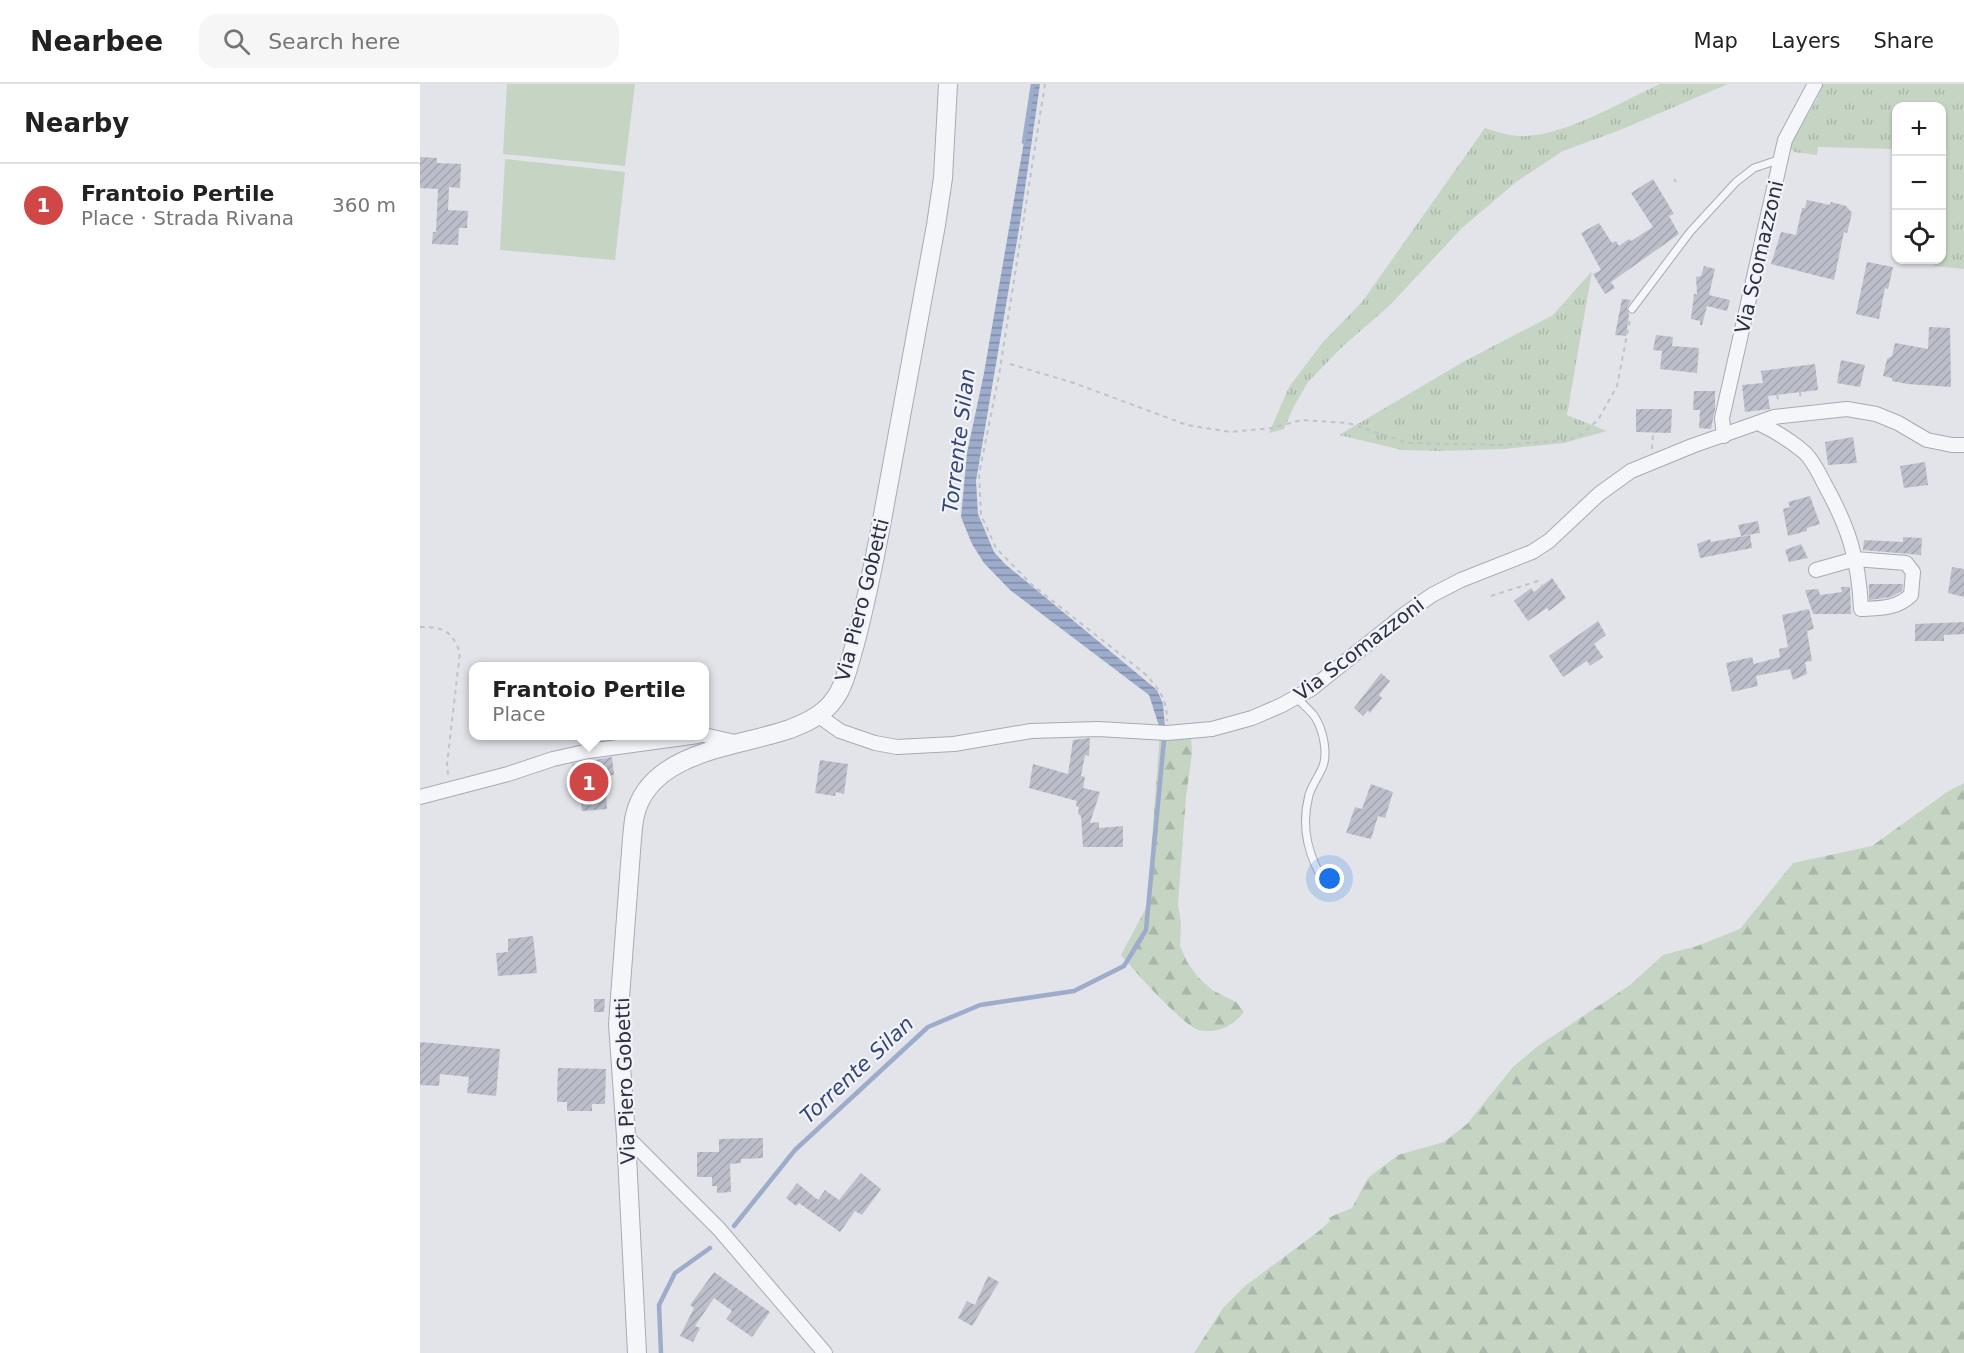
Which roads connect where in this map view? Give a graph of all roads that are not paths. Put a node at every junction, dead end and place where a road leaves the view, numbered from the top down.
1 (948, 84) edge
2 (1815, 84) edge
3 (1781, 159) junction
4 (1632, 309) road end
5 (1758, 423) junction
6 (1724, 436) junction
7 (1964, 445) edge
8 (1855, 559) junction
9 (1816, 570) dead end
10 (1296, 698) junction
11 (819, 716) junction
12 (709, 736) edge
13 (664, 740) edge
14 (741, 743) junction
15 (420, 796) edge
16 (1327, 887) dead end
17 (627, 1136) junction
18 (637, 1353) edge
19 (825, 1353) edge

1 - 11 street, Via Piero Gobetti
2 - 3 street, Via Scomazzoni
3 - 4 lane
3 - 6 street, Via Scomazzoni
5 - 6 street, Via Scomazzoni
5 - 7 street, Via Scomazzoni
5 - 8 street
6 - 10 street, Via Scomazzoni
8 - 8 street
8 - 9 street
10 - 11 street, Via Scomazzoni
10 - 16 lane
11 - 14 street, Via Piero Gobetti
12 - 14 street
13 - 15 street
14 - 17 street, Via Piero Gobetti
17 - 18 street, Via Piero Gobetti
17 - 19 street

